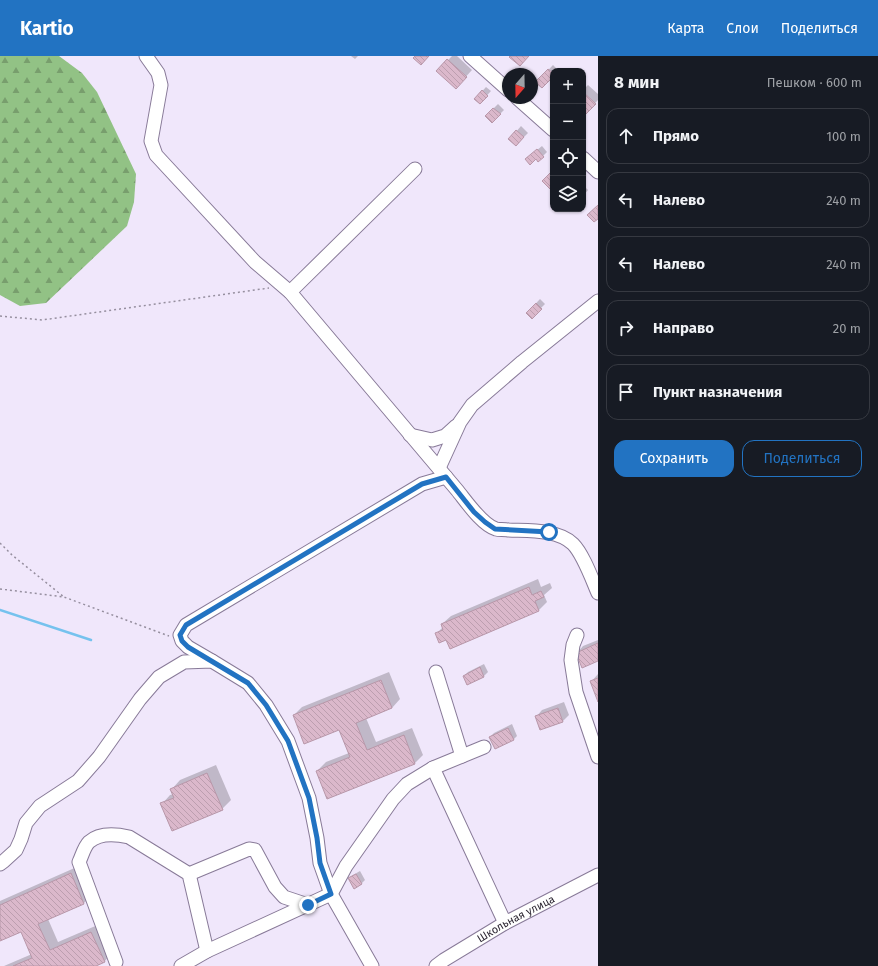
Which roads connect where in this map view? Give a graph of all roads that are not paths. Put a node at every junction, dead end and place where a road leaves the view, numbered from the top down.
1 (146, 56) edge
2 (470, 56) edge
3 (502, 85) edge
4 (524, 104) edge
5 (550, 127) edge
6 (586, 161) edge
7 (415, 169) dead end
8 (598, 172) edge
9 (290, 292) junction
10 (598, 301) edge
11 (460, 422) junction
12 (410, 435) junction
13 (442, 473) junction
14 (598, 593) edge
15 (577, 634) dead end
16 (212, 661) junction
17 (436, 672) dead end
18 (484, 747) dead end
19 (462, 756) junction
20 (598, 757) edge
21 (433, 768) junction
22 (0, 864) edge
23 (189, 874) junction
24 (598, 875) edge
25 (331, 894) junction
26 (308, 905) junction
27 (505, 922) junction
28 (207, 951) junction
29 (116, 962) dead end
30 (181, 966) edge
31 (372, 966) edge
32 (436, 966) edge

1 - 9 street
2 - 3 street
4 - 5 street
6 - 8 street
7 - 9 street
9 - 12 street
10 - 11 street
11 - 12 street
11 - 13 street
12 - 13 street
13 - 14 street
13 - 16 street
15 - 20 street
16 - 22 street
16 - 25 street
17 - 19 street
18 - 19 street
19 - 21 street
21 - 25 street
21 - 27 street
23 - 26 street
23 - 28 street
23 - 29 street
24 - 27 street, Школьная улица
25 - 26 street
25 - 31 street
26 - 28 street
27 - 32 street, Школьная улица
28 - 30 street

